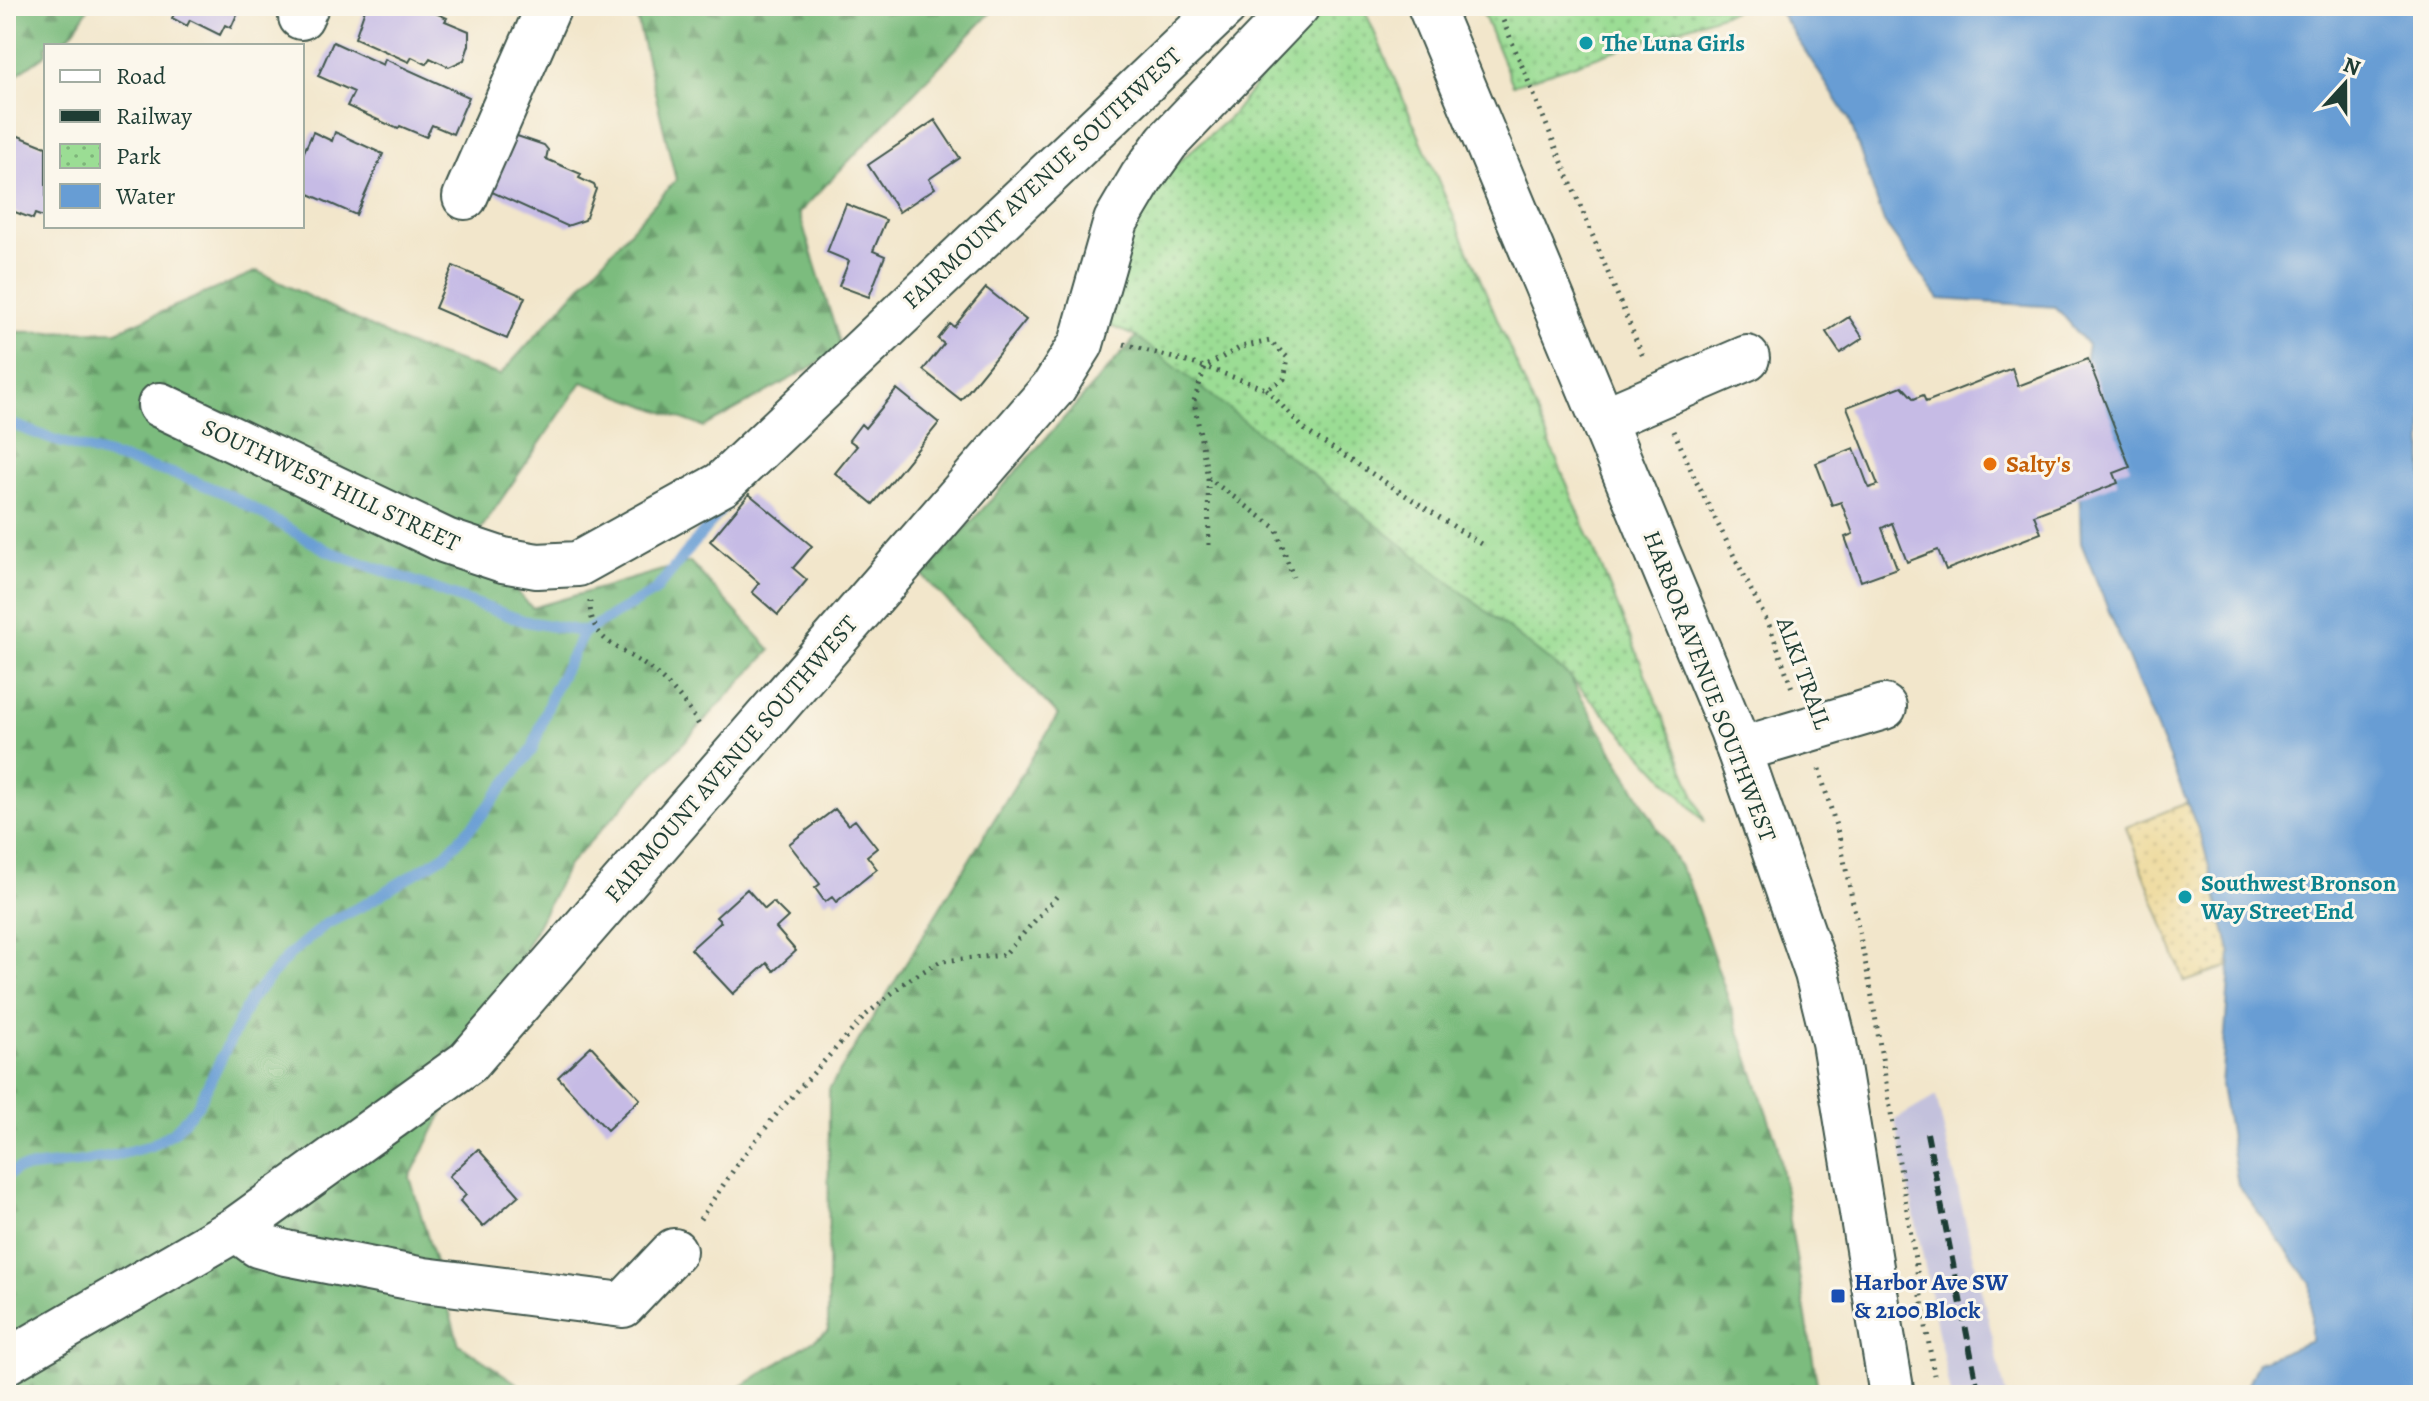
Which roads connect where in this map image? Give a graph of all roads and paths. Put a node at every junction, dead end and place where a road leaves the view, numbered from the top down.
1 (549, 6) edge
2 (1225, 6) edge
3 (1297, 6) edge
4 (1430, 6) edge
5 (1497, 6) edge
6 (465, 197) dead end
7 (1085, 334) junction
8 (1747, 358) dead end
9 (1205, 367) junction
10 (1266, 389) junction
11 (1660, 396) junction
12 (160, 405) dead end
13 (1603, 420) junction
14 (1208, 478) junction
15 (722, 484) joint
16 (1209, 546) dead end
17 (1484, 546) dead end
18 (1293, 577) dead end
19 (590, 618) dead end
20 (1884, 707) dead end
21 (1806, 730) junction
22 (1739, 750) junction
23 (722, 769) junction
24 (1058, 895) dead end
25 (236, 1229) junction
26 (674, 1251) joint
27 (6, 1362) edge
28 (1935, 1380) dead end
29 (1892, 1395) edge

1 - 6 street
2 - 15 street, FAIRMOUNT AVENUE SOUTHWEST
3 - 7 street, FAIRMOUNT AVENUE SOUTHWEST
4 - 13 street, HARBOR AVENUE SOUTHWEST
5 - 11 path, ALKI TRAIL
7 - 9 path
7 - 23 street, FAIRMOUNT AVENUE SOUTHWEST
8 - 11 street
9 - 10 path
9 - 10 path
9 - 14 path
10 - 17 path
11 - 13 street
11 - 21 path, ALKI TRAIL
12 - 15 street, SOUTHWEST HILL STREET
13 - 22 street, HARBOR AVENUE SOUTHWEST
14 - 16 path
14 - 18 path
19 - 23 path
20 - 21 street
21 - 22 street
21 - 28 path, ALKI TRAIL
22 - 29 street, HARBOR AVENUE SOUTHWEST
23 - 25 street, FAIRMOUNT AVENUE SOUTHWEST
24 - 26 path
25 - 26 street
25 - 27 street, FAIRMOUNT AVENUE SOUTHWEST

